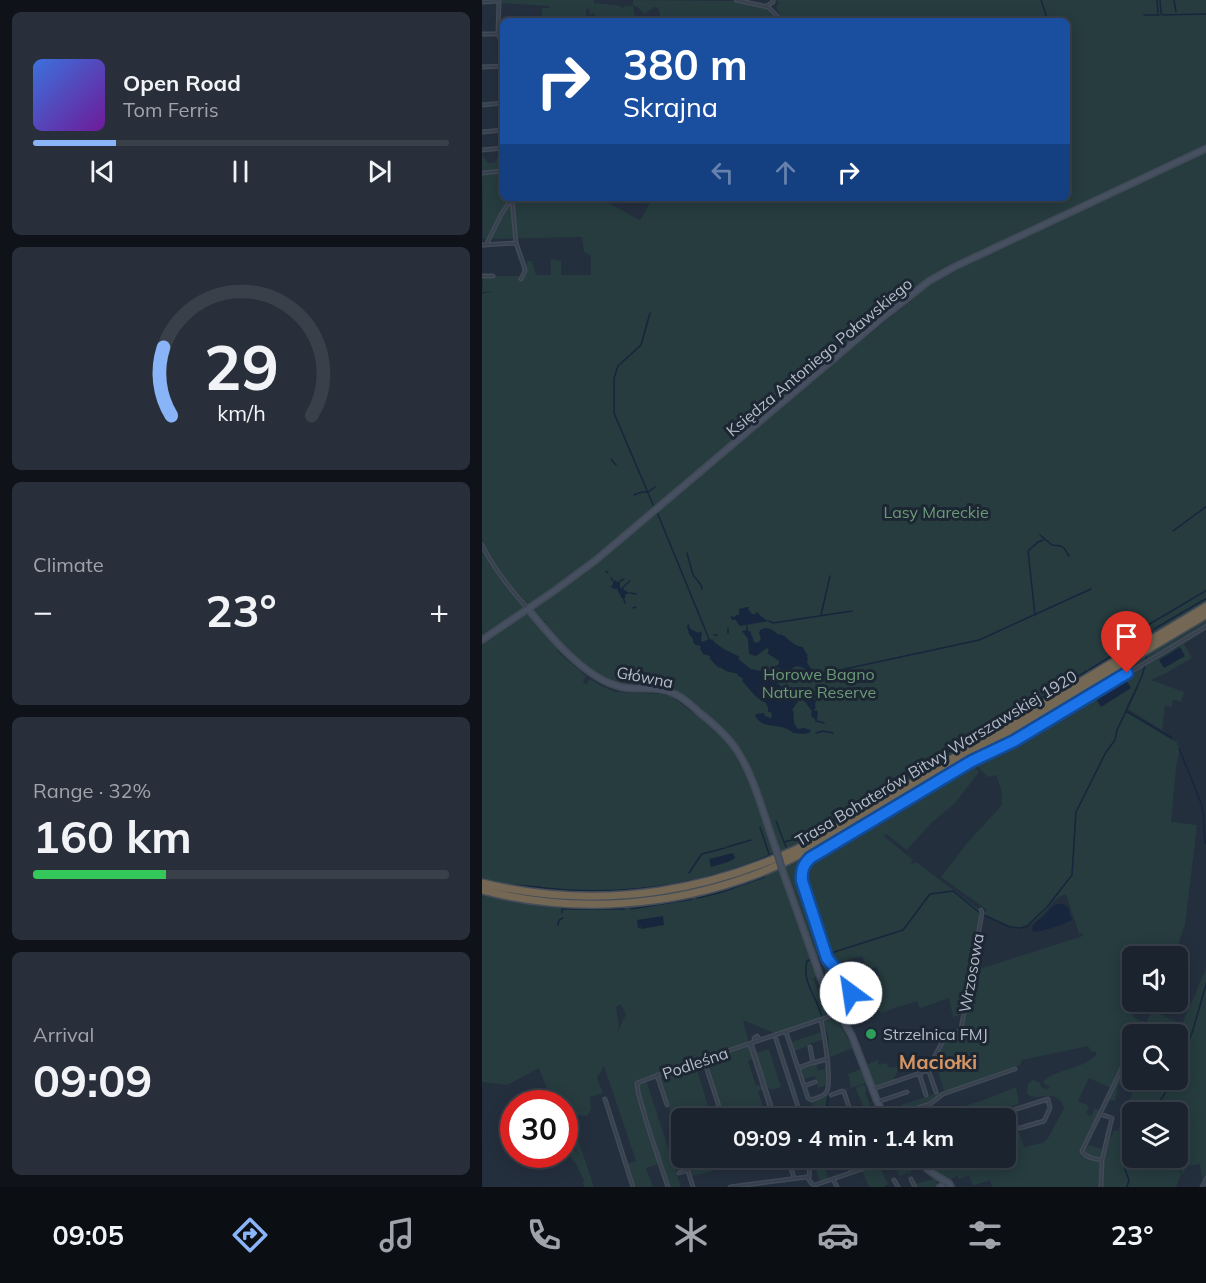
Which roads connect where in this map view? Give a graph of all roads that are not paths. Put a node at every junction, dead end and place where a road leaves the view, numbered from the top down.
1 (736, 0) edge
2 (757, 0) edge
3 (773, 0) edge
4 (499, 1) edge
5 (482, 2) edge
6 (757, 4) junction
7 (766, 6) junction
8 (780, 18) edge
9 (482, 34) edge
10 (498, 34) junction
11 (500, 38) edge
12 (500, 66) edge
13 (482, 67) edge
14 (500, 103) edge
15 (482, 105) edge
16 (500, 130) edge
17 (482, 132) edge
18 (500, 148) edge
19 (1206, 148) edge
20 (482, 150) edge
21 (500, 171) edge
22 (482, 173) edge
23 (510, 201) edge
24 (512, 201) edge
25 (516, 243) junction
26 (486, 244) junction
27 (482, 245) edge
28 (482, 276) edge
29 (493, 276) dead end
30 (521, 279) dead end
31 (482, 545) edge
32 (1206, 606) edge
33 (528, 609) junction
34 (1206, 614) edge
35 (1206, 626) edge
36 (482, 640) edge
37 (482, 883) edge
38 (482, 890) edge
39 (982, 910) dead end
40 (838, 1010) junction
41 (821, 1020) junction
42 (786, 1032) junction
43 (776, 1039) dead end
44 (750, 1044) junction
45 (810, 1047) dead end
46 (704, 1059) junction
47 (827, 1059) junction
48 (811, 1064) dead end
49 (798, 1068) junction
50 (1122, 1068) edge
51 (928, 1069) junction
52 (1016, 1069) dead end
53 (919, 1073) junction
54 (657, 1075) junction
55 (815, 1082) dead end
56 (804, 1086) junction
57 (872, 1089) junction
58 (907, 1092) dead end
59 (936, 1092) dead end
60 (831, 1095) dead end
61 (926, 1095) dead end
62 (605, 1099) dead end
63 (877, 1102) junction
64 (667, 1105) dead end
65 (720, 1108) edge
66 (770, 1108) edge
67 (798, 1108) edge
68 (849, 1108) edge
69 (880, 1108) edge
70 (918, 1108) edge
71 (1016, 1109) edge
72 (1100, 1114) junction
73 (1020, 1128) dead end
74 (1102, 1160) junction
75 (791, 1168) edge
76 (809, 1168) edge
77 (851, 1168) edge
78 (866, 1168) edge
79 (927, 1168) edge
80 (688, 1170) joint
81 (852, 1172) junction
82 (679, 1173) dead end
83 (794, 1178) junction
84 (809, 1178) junction
85 (1206, 1178) edge
86 (833, 1179) junction
87 (911, 1179) dead end
88 (894, 1180) dead end
89 (942, 1185) edge
90 (633, 1187) edge
91 (668, 1187) edge
92 (693, 1187) edge
93 (730, 1187) edge
94 (837, 1187) edge
95 (898, 1187) edge
96 (914, 1187) edge
97 (950, 1187) edge
98 (1101, 1187) edge
99 (1202, 1187) edge

1 - 6 street
2 - 6 street
3 - 7 street
4 - 5 street
4 - 10 street
6 - 7 street
7 - 8 street
9 - 10 street
10 - 11 street
12 - 13 street
14 - 15 street
16 - 17 street
18 - 20 street
19 - 33 main road, Księdza Antoniego Poławskiego
21 - 22 street
23 - 26 street
24 - 25 street
25 - 26 street
25 - 30 street
26 - 27 street
28 - 29 street
31 - 33 street, Główna
32 - 37 highway, Trasa Bohaterów Bitwy Warszawskiej 1920
33 - 36 main road, Księdza Antoniego Poławskiego
33 - 40 main road, Główna, bridge
34 - 38 highway, Trasa Bohaterów Bitwy Warszawskiej 1920
35 - 40 street
39 - 51 street, Wrzosowa
40 - 41 street, Podleśna
40 - 57 main road, Główna
41 - 42 street, Podleśna
41 - 47 street
42 - 44 street, Podleśna
42 - 49 street
43 - 67 street
44 - 46 street, Podleśna
44 - 66 street
45 - 47 street
46 - 54 street, Podleśna
46 - 65 street
47 - 56 street
48 - 49 street
49 - 56 street
50 - 72 street
51 - 53 street
51 - 59 street
52 - 70 street
53 - 57 street
53 - 61 street
54 - 64 street
54 - 91 street, Podleśna
55 - 56 street
57 - 63 main road, Główna
58 - 63 street
60 - 68 street
62 - 90 street
63 - 69 main road, Główna
71 - 73 street
72 - 74 street
72 - 74 street
74 - 98 street
75 - 83 street
76 - 84 street
77 - 81 street
78 - 81 street
79 - 89 main road
80 - 82 street
80 - 92 street
81 - 86 street
83 - 84 street
83 - 93 street
84 - 86 street
85 - 99 street
86 - 94 street
87 - 96 street
88 - 95 street
89 - 97 main road

